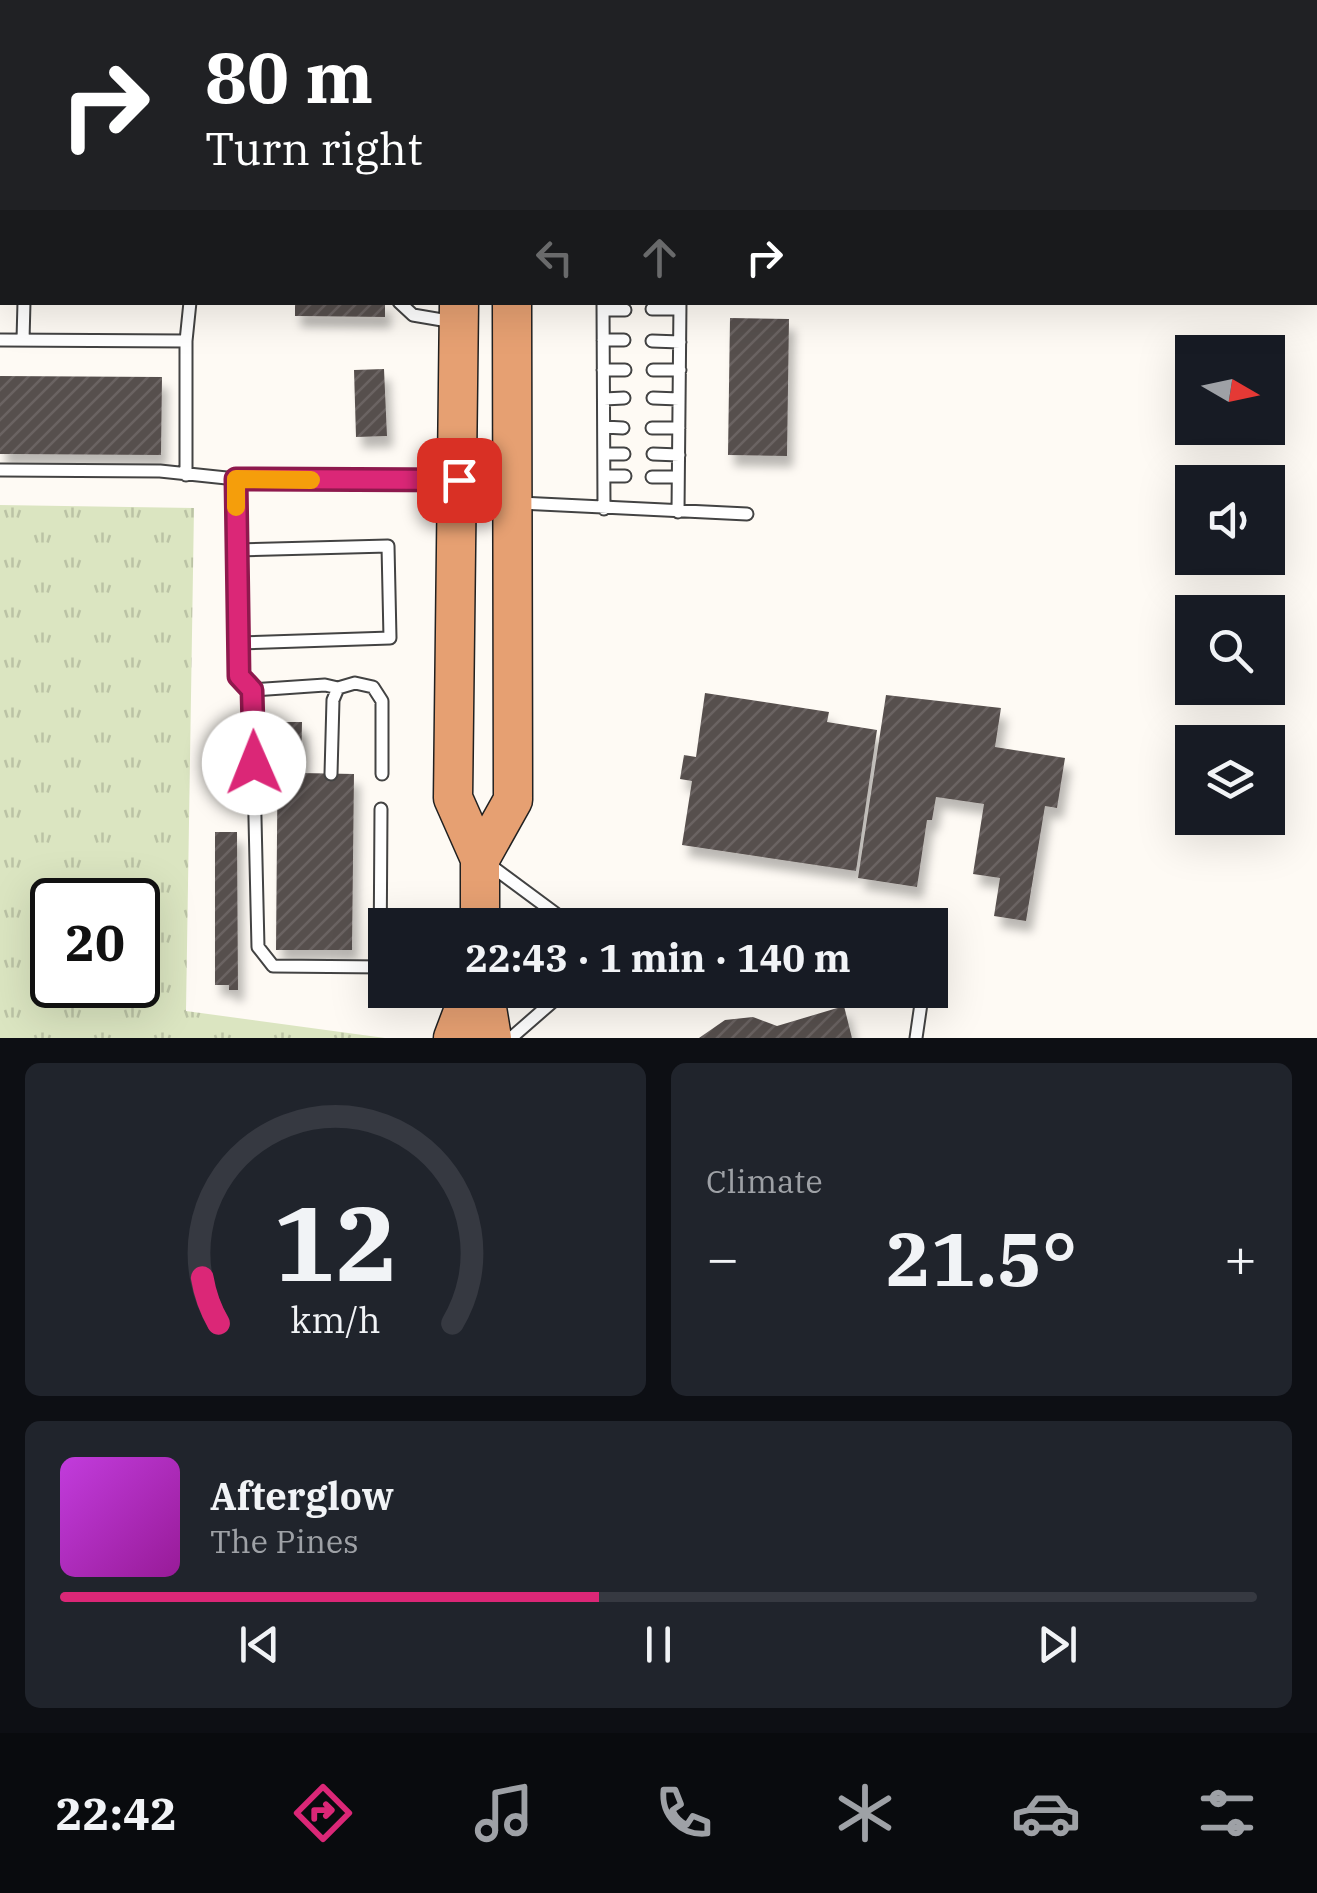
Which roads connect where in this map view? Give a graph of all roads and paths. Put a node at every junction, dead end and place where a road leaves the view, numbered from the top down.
1 (24, 305) edge
2 (190, 305) edge
3 (402, 305) edge
4 (512, 305) edge
5 (603, 306) edge
6 (680, 306) edge
7 (652, 309) dead end
8 (624, 310) dead end
9 (459, 313) edge
10 (0, 340) edge
11 (23, 340) junction
12 (603, 340) junction
13 (624, 340) dead end
14 (652, 341) dead end
15 (186, 342) junction
16 (680, 342) junction
17 (604, 370) junction
18 (625, 370) dead end
19 (653, 370) dead end
20 (680, 370) junction
21 (604, 398) junction
22 (624, 398) dead end
23 (653, 398) dead end
24 (679, 399) junction
25 (604, 427) junction
26 (624, 428) dead end
27 (652, 428) dead end
28 (679, 428) junction
29 (604, 454) junction
30 (624, 454) dead end
31 (652, 454) dead end
32 (678, 455) junction
33 (0, 470) edge
34 (186, 476) junction
35 (604, 476) junction
36 (625, 476) dead end
37 (652, 477) dead end
38 (678, 477) junction
39 (236, 479) junction
40 (459, 480) junction
41 (511, 503) junction
42 (604, 509) junction
43 (678, 512) junction
44 (747, 514) dead end
45 (237, 550) junction
46 (238, 643) junction
47 (338, 688) junction
48 (252, 690) junction
49 (332, 774) dead end
50 (382, 774) dead end
51 (382, 809) dead end
52 (480, 858) junction
53 (383, 908) edge
54 (480, 908) edge
55 (548, 908) edge
56 (329, 950) dead end
57 (329, 967) junction
58 (368, 967) edge
59 (467, 1008) edge
60 (473, 1008) edge
61 (481, 1008) edge
62 (546, 1008) edge
63 (920, 1008) edge
64 (453, 1038) edge
65 (469, 1038) edge
66 (492, 1038) edge
67 (512, 1038) edge
68 (916, 1038) edge

1 - 11 lane
2 - 15 lane
3 - 9 lane
4 - 41 highway
5 - 8 lane
5 - 12 lane
6 - 7 lane
6 - 16 lane
9 - 40 highway
10 - 11 lane
11 - 15 lane
12 - 13 lane
12 - 17 lane
14 - 16 lane
15 - 34 lane
16 - 20 lane
17 - 18 lane
17 - 21 lane
19 - 20 lane
20 - 24 lane
21 - 22 lane
21 - 25 lane
23 - 24 lane
24 - 28 lane
25 - 26 lane
25 - 29 lane
27 - 28 lane
28 - 32 lane
29 - 30 lane
29 - 35 lane
31 - 32 lane
32 - 38 lane
33 - 34 lane
34 - 39 lane
35 - 36 lane
35 - 42 lane
37 - 38 lane
38 - 43 lane
39 - 40 lane
39 - 45 lane
40 - 52 highway
41 - 42 lane
41 - 52 highway
42 - 43 lane
43 - 44 lane
45 - 46 lane
45 - 46 lane
46 - 48 lane
47 - 48 lane
47 - 49 lane
47 - 50 lane
48 - 57 lane
51 - 53 lane
52 - 54 highway
52 - 55 lane
56 - 57 lane
57 - 58 lane
59 - 64 highway
60 - 65 highway
61 - 66 highway
62 - 67 lane
63 - 68 lane

